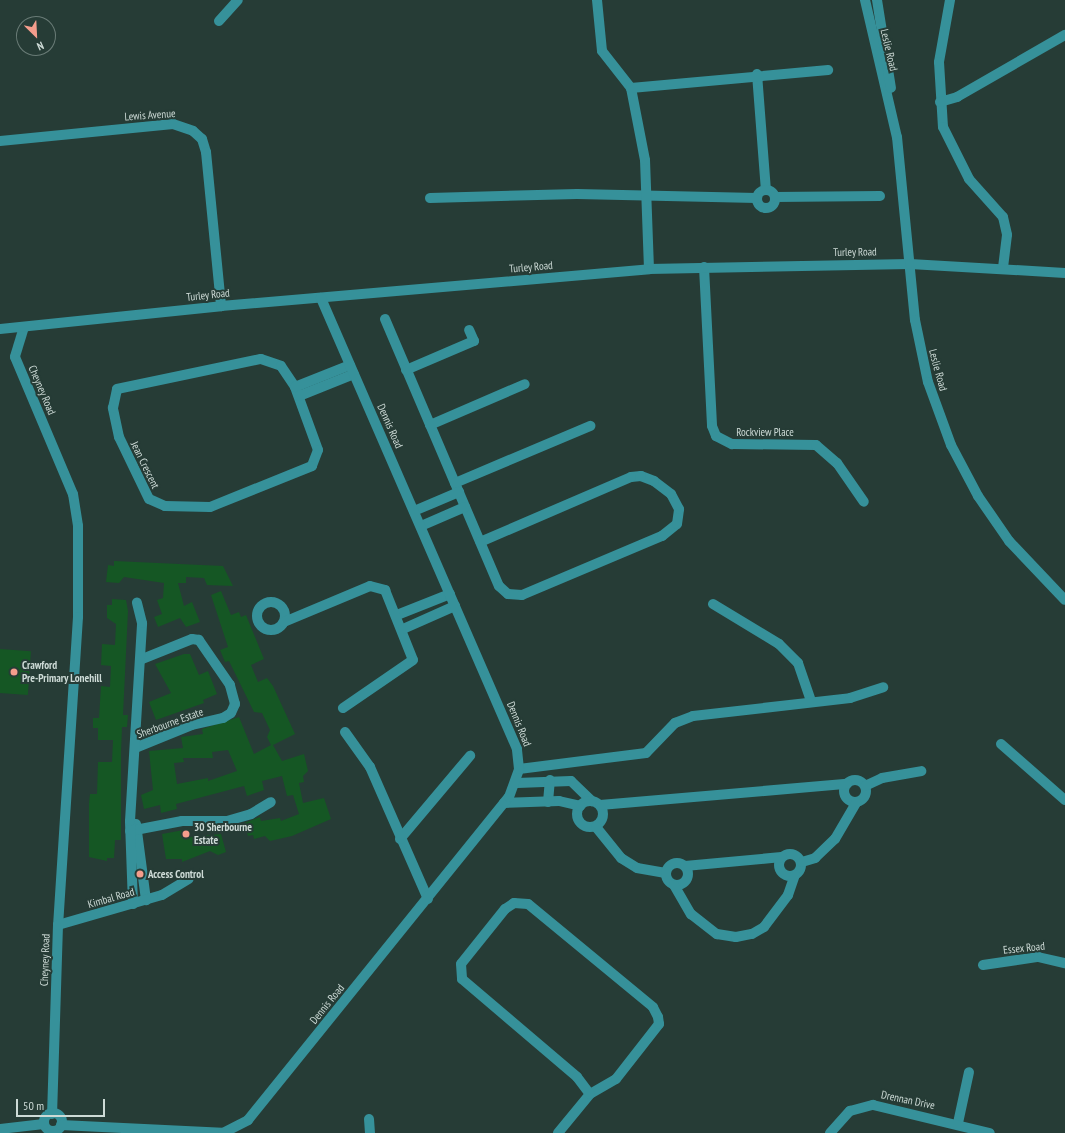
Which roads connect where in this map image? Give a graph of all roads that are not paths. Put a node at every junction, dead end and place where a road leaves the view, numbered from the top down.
1 (238, 0) edge
2 (597, 0) edge
3 (865, 0) edge
4 (877, 0) edge
5 (950, 0) edge
6 (219, 20) dead end
7 (1065, 35) edge
8 (828, 70) dead end
9 (757, 74) junction
10 (631, 88) junction
11 (940, 102) junction
12 (891, 106) junction
13 (0, 141) edge
14 (766, 190) junction
15 (648, 196) junction
16 (880, 196) dead end
17 (775, 197) junction
18 (430, 198) dead end
19 (757, 198) junction
20 (910, 264) junction
21 (704, 267) junction
22 (649, 269) junction
23 (1003, 269) junction
24 (1065, 273) edge
25 (321, 298) junction
26 (221, 306) junction
27 (384, 319) dead end
28 (24, 327) junction
29 (0, 329) edge
30 (469, 330) dead end
31 (352, 369) junction
32 (406, 370) junction
33 (525, 384) dead end
34 (297, 392) junction
35 (430, 425) junction
36 (590, 426) dead end
37 (457, 487) junction
38 (864, 502) dead end
39 (465, 507) junction
40 (414, 510) junction
41 (421, 526) junction
42 (480, 542) junction
43 (450, 594) junction
44 (1065, 600) edge
45 (137, 603) dead end
46 (713, 604) dead end
47 (456, 606) junction
48 (397, 615) junction
49 (284, 622) dead end
50 (402, 629) junction
51 (140, 660) junction
52 (883, 687) dead end
53 (812, 701) junction
54 (343, 708) dead end
55 (345, 732) dead end
56 (1001, 744) dead end
57 (135, 748) junction
58 (470, 756) dead end
59 (519, 769) junction
60 (921, 771) dead end
61 (550, 780) junction
62 (517, 783) junction
63 (847, 784) junction
64 (865, 786) junction
65 (1065, 800) edge
66 (272, 802) dead end
67 (548, 802) junction
68 (504, 803) junction
69 (596, 803) junction
70 (856, 803) junction
71 (580, 806) junction
72 (596, 827) junction
73 (134, 831) junction
74 (400, 840) junction
75 (782, 857) junction
76 (802, 862) junction
77 (685, 866) junction
78 (666, 873) junction
79 (795, 875) junction
80 (189, 879) dead end
81 (674, 885) junction
82 (428, 899) junction
83 (146, 900) junction
84 (133, 904) junction
85 (58, 925) junction
86 (1065, 963) edge
87 (983, 965) dead end
88 (970, 1072) dead end
89 (590, 1094) junction
90 (52, 1114) junction
91 (369, 1118) dead end
92 (958, 1123) junction
93 (44, 1124) junction
94 (0, 1129) edge
95 (57, 1130) edge
96 (222, 1133) edge
97 (370, 1133) edge
98 (558, 1133) edge
99 (830, 1133) edge
100 (990, 1133) edge

1 - 6 street
2 - 10 street
3 - 12 street, Leslie Road
4 - 12 street, Leslie Road
5 - 11 street
7 - 11 street
8 - 9 street
9 - 10 street
9 - 14 street
10 - 15 street
11 - 23 street
12 - 20 street, Leslie Road
13 - 26 street, Lewis Avenue
14 - 17 street
14 - 19 street
15 - 18 street
15 - 19 street
15 - 22 street
16 - 17 street
17 - 19 street
20 - 21 street, Turley Road
20 - 23 street, Turley Road
20 - 44 street, Leslie Road
21 - 22 street, Turley Road
21 - 38 street, Rockview Place
22 - 25 street, Turley Road
23 - 24 street, Turley Road
25 - 26 street, Turley Road
25 - 31 street, Dennis Road
26 - 28 street, Turley Road
27 - 32 street
28 - 29 street, Turley Road
28 - 85 street, Cheyney Road
30 - 32 street
31 - 34 street
31 - 40 street, Dennis Road
32 - 35 street
33 - 35 street
34 - 34 street, Jean Crescent
35 - 37 street
36 - 37 street
37 - 39 street
37 - 40 street
39 - 41 street
39 - 42 street
40 - 41 street, Dennis Road
41 - 43 street, Dennis Road
42 - 42 street
43 - 47 street, Dennis Road
43 - 48 street
45 - 51 street, Sherbourne Estate
46 - 53 street
47 - 50 street
47 - 59 street, Dennis Road
48 - 49 street
48 - 50 street
50 - 54 street
51 - 57 street, Sherbourne Estate
51 - 57 street, Sherbourne Estate
52 - 53 street
53 - 59 street
55 - 74 street
56 - 65 street
57 - 73 street, Sherbourne Estate
58 - 74 street
59 - 62 street, Dennis Road
60 - 64 street
61 - 62 street
61 - 67 street
61 - 69 street
62 - 68 street, Dennis Road
63 - 64 street
63 - 69 street
63 - 70 street
64 - 70 street
66 - 73 street
67 - 68 street
67 - 71 street
68 - 82 street, Dennis Road
69 - 71 street
69 - 72 street
70 - 76 street
71 - 72 street
72 - 78 street
73 - 83 street, Sherbourne Estate
73 - 84 street, Sherbourne Estate
74 - 82 street
75 - 76 street
75 - 77 street
75 - 79 street
76 - 79 street
77 - 78 street
77 - 81 street
78 - 81 street
79 - 81 street
80 - 83 street, Kimbal Road
82 - 96 street, Dennis Road
83 - 84 street, Kimbal Road
84 - 85 street, Kimbal Road
85 - 90 street, Cheyney Road
86 - 87 street, Essex Road
88 - 92 street
89 - 89 street
89 - 98 street
90 - 93 street
90 - 95 street
91 - 97 street
92 - 99 street, Drennan Drive
92 - 100 street, Drennan Drive
93 - 94 street
93 - 95 street
95 - 96 street, Dennis Road

